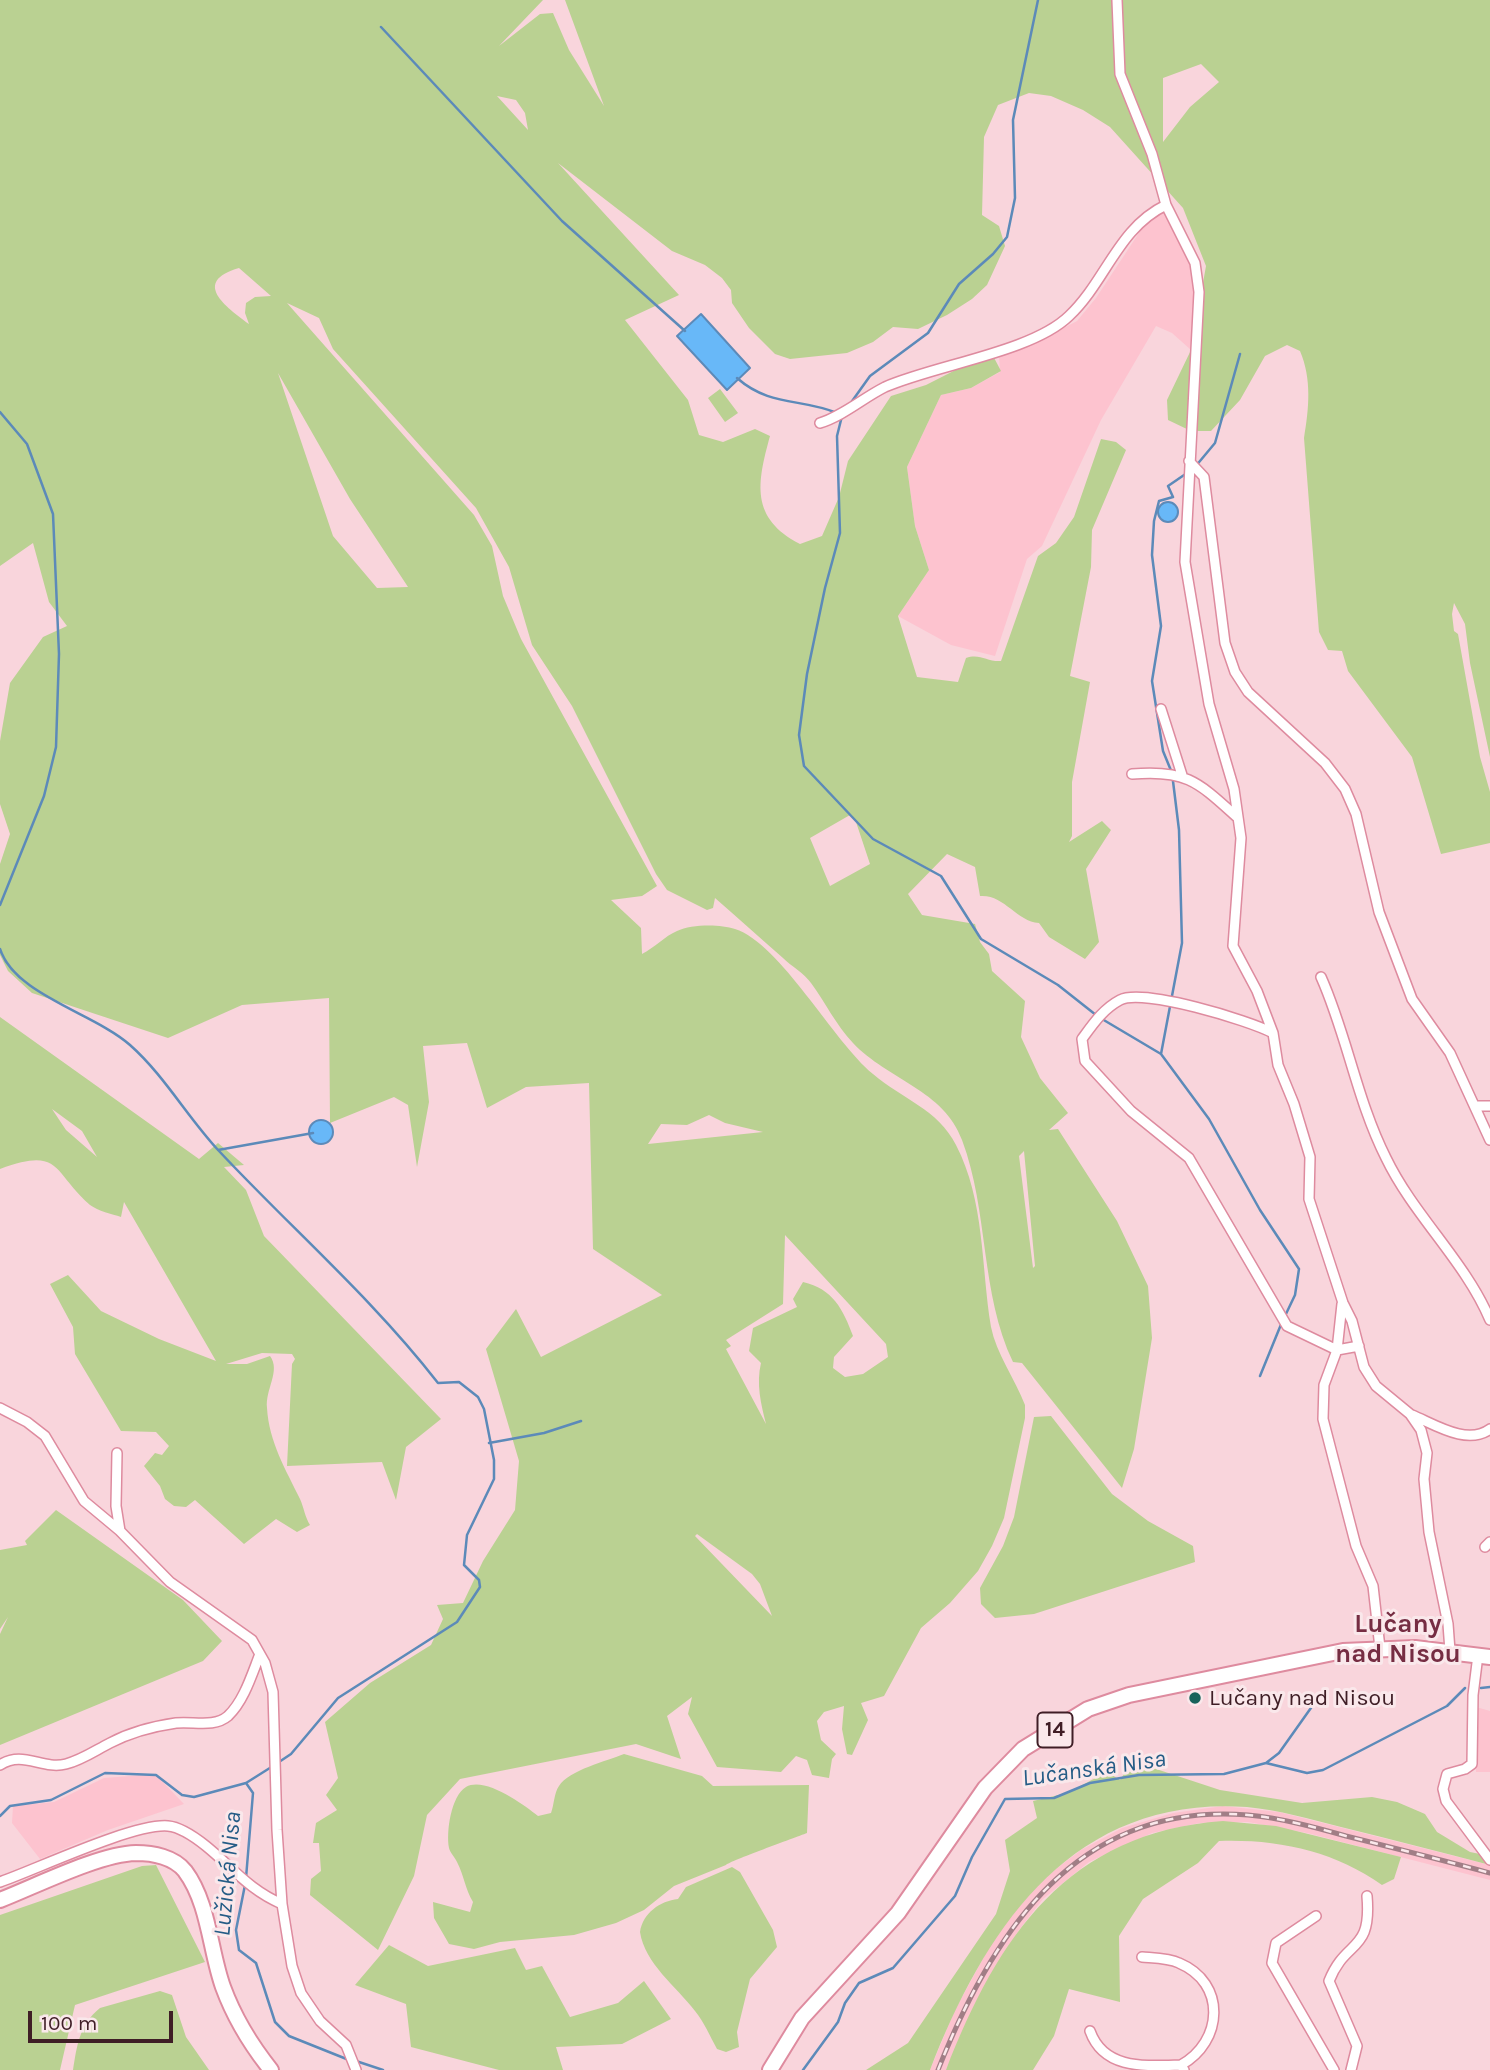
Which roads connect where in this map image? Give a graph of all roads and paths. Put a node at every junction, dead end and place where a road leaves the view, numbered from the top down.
1 (1117, 0) edge
2 (1166, 205) junction
3 (820, 423) dead end
4 (1189, 461) junction
5 (1161, 709) dead end
6 (1132, 774) dead end
7 (1182, 775) junction
8 (1238, 818) junction
9 (1321, 977) dead end
10 (1273, 1033) junction
11 (1475, 1106) junction
12 (1490, 1106) edge
13 (1490, 1140) edge
14 (1343, 1303) junction
15 (1490, 1320) edge
16 (1359, 1346) junction
17 (1337, 1350) junction
18 (0, 1408) edge
19 (1410, 1414) junction
20 (1490, 1429) edge
21 (117, 1453) dead end
22 (120, 1531) junction
23 (1380, 1648) junction
24 (1450, 1651) junction
25 (260, 1654) junction
26 (1484, 1656) edge
27 (0, 1765) edge
28 (1490, 1860) edge
29 (0, 1882) edge
30 (1367, 1896) dead end
31 (0, 1900) edge
32 (282, 1904) junction
33 (1316, 1916) dead end
34 (1142, 1957) dead end
35 (1090, 2031) dead end
36 (354, 2064) edge
37 (1124, 2067) junction
38 (1182, 2068) edge
39 (271, 2070) edge
40 (770, 2070) edge
41 (1114, 2070) edge
42 (1334, 2070) edge
43 (1351, 2070) edge

1 - 2 street
2 - 3 street
2 - 4 street
4 - 8 street
4 - 11 street
5 - 7 street
6 - 7 street
7 - 8 street
8 - 10 street
9 - 15 street
10 - 14 street
10 - 17 street
11 - 12 street
11 - 13 street
14 - 16 street
14 - 17 street
16 - 17 street
16 - 19 street
17 - 23 street
18 - 22 street
19 - 20 street
19 - 24 street
21 - 22 street
22 - 25 street
23 - 24 main road, 14
23 - 40 main road, 14
24 - 26 main road, 14
25 - 27 street
25 - 32 street
26 - 28 street
29 - 32 street
30 - 43 street
31 - 39 main road
32 - 36 street
33 - 42 street
34 - 38 street
35 - 37 street
37 - 38 street
37 - 41 street

